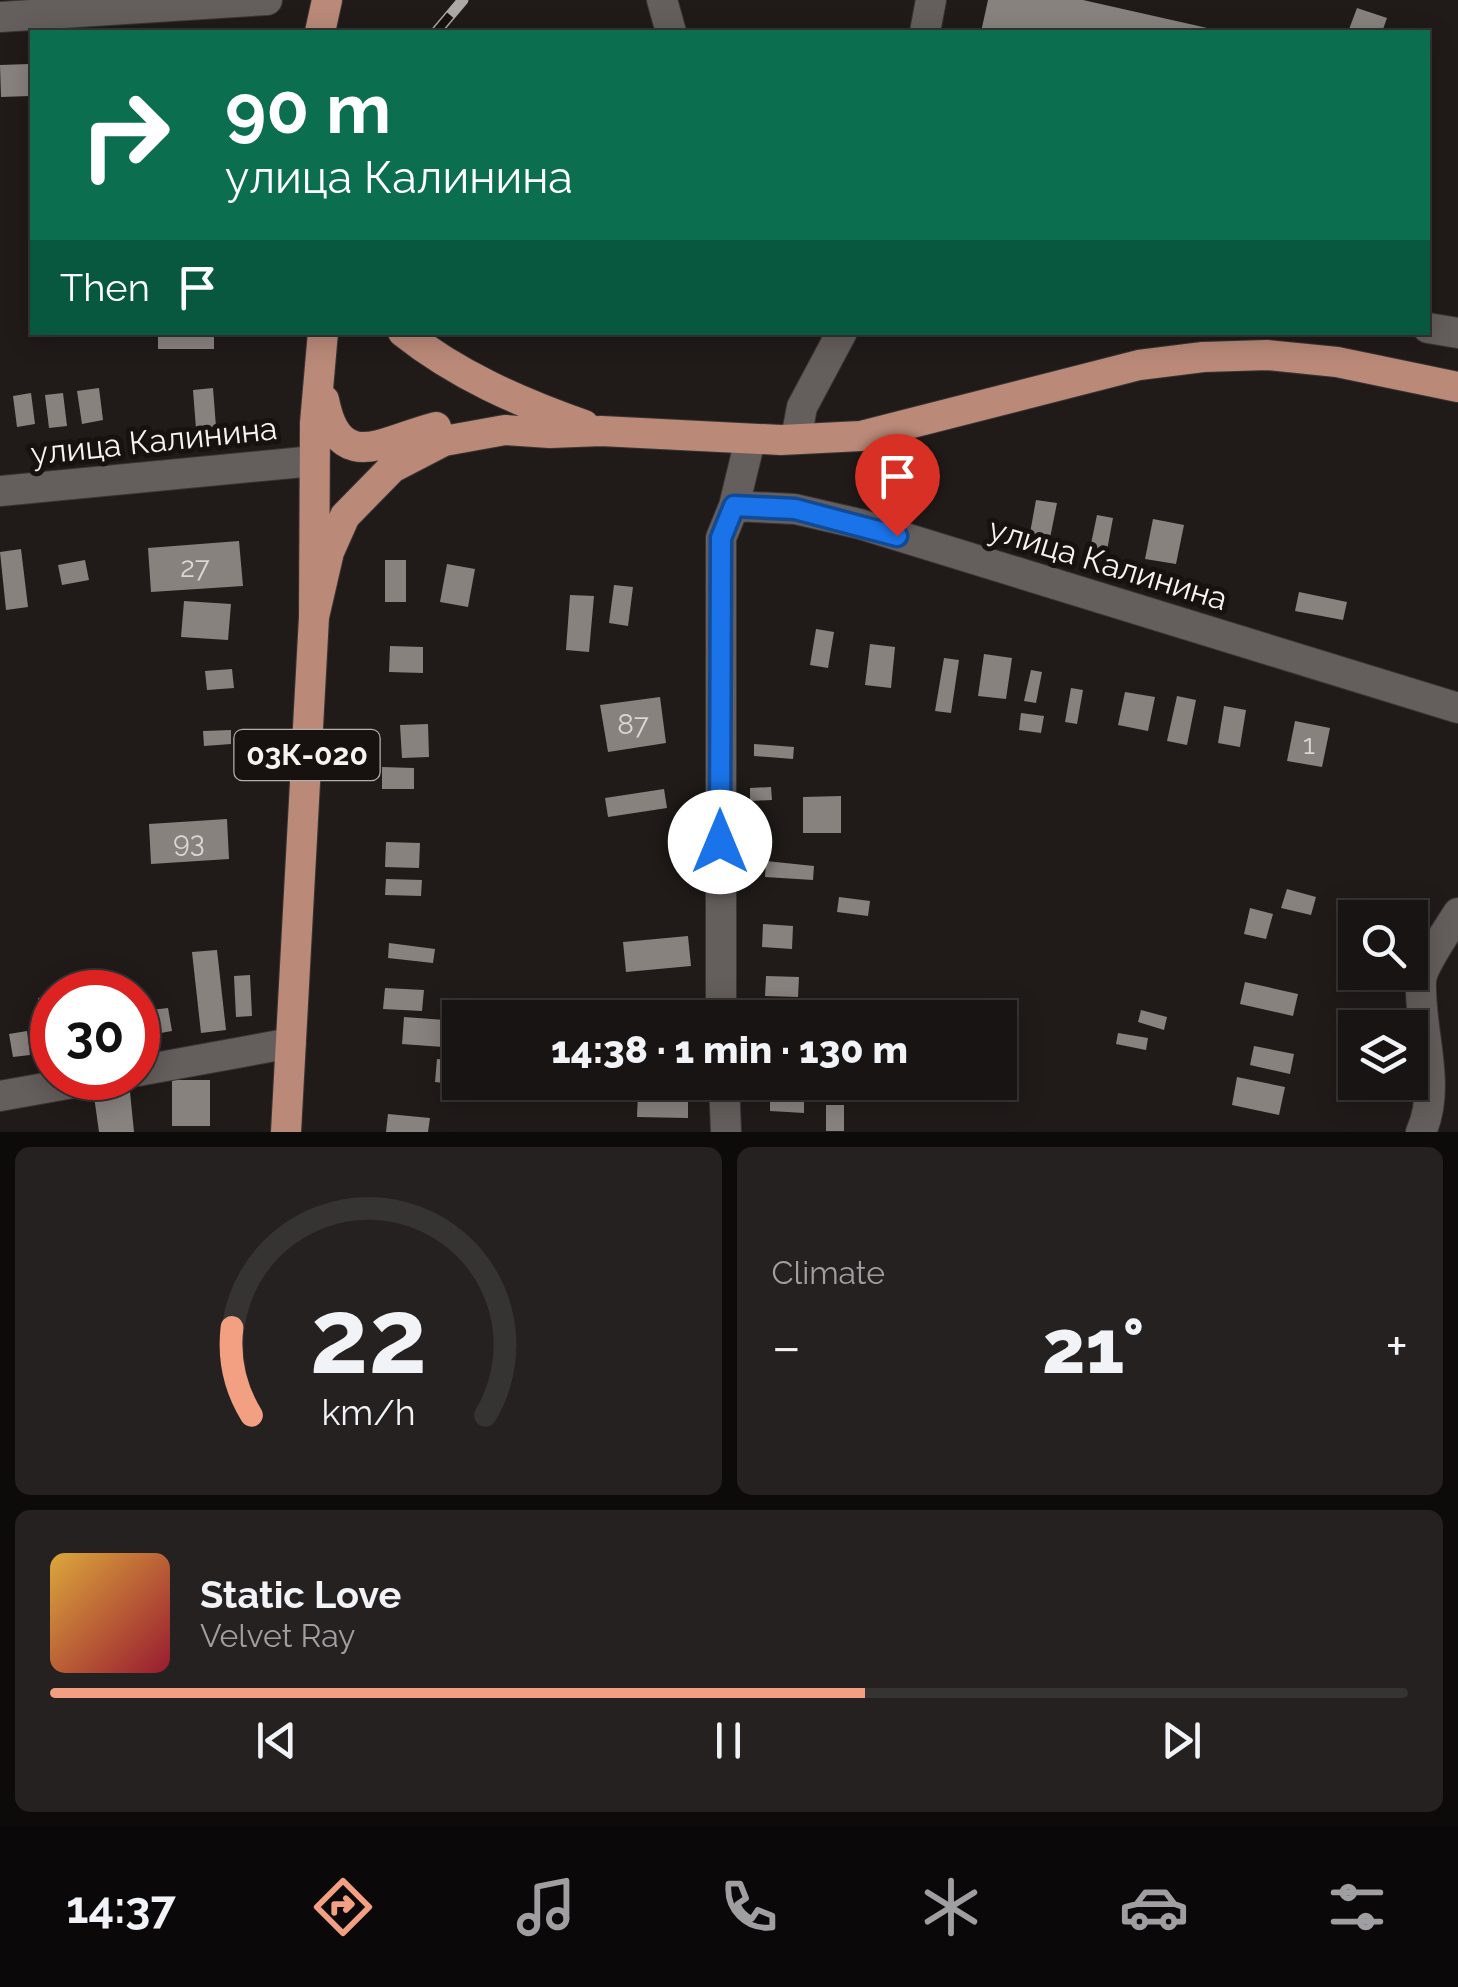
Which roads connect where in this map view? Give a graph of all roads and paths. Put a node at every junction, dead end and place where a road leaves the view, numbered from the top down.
1 (267, 0) edge
2 (662, 0) edge
3 (931, 0) edge
4 (0, 17) edge
5 (670, 30) edge
6 (925, 30) edge
7 (1430, 328) edge
8 (1458, 333) edge
9 (407, 335) edge
10 (427, 335) edge
11 (840, 335) edge
12 (328, 337) edge
13 (456, 368) junction
14 (321, 377) junction
15 (1458, 387) edge
16 (505, 430) junction
17 (601, 431) junction
18 (796, 439) junction
19 (750, 440) junction
20 (314, 461) junction
21 (0, 491) edge
22 (734, 506) junction
23 (314, 617) junction
24 (1458, 708) edge
25 (1458, 913) edge
26 (721, 1000) edge
27 (291, 1043) junction
28 (160, 1067) edge
29 (30, 1091) edge
30 (0, 1096) edge
31 (725, 1100) edge
32 (286, 1132) edge
33 (726, 1132) edge
34 (1421, 1132) edge

1 - 4 street
2 - 5 street
3 - 6 street
7 - 8 street
9 - 13 main road
10 - 13 main road
11 - 18 street
12 - 14 main road
13 - 17 main road
14 - 16 main road
14 - 20 main road, 03К-020
15 - 18 main road
16 - 17 main road
16 - 23 main road
17 - 19 main road
18 - 19 main road
19 - 22 street
20 - 21 street, улица Калинина
20 - 23 main road, 03К-020
22 - 24 street, улица Калинина
22 - 26 street
23 - 27 main road, 03К-020
25 - 34 street
27 - 28 street
27 - 32 main road, 03К-020
29 - 30 street
31 - 33 street

